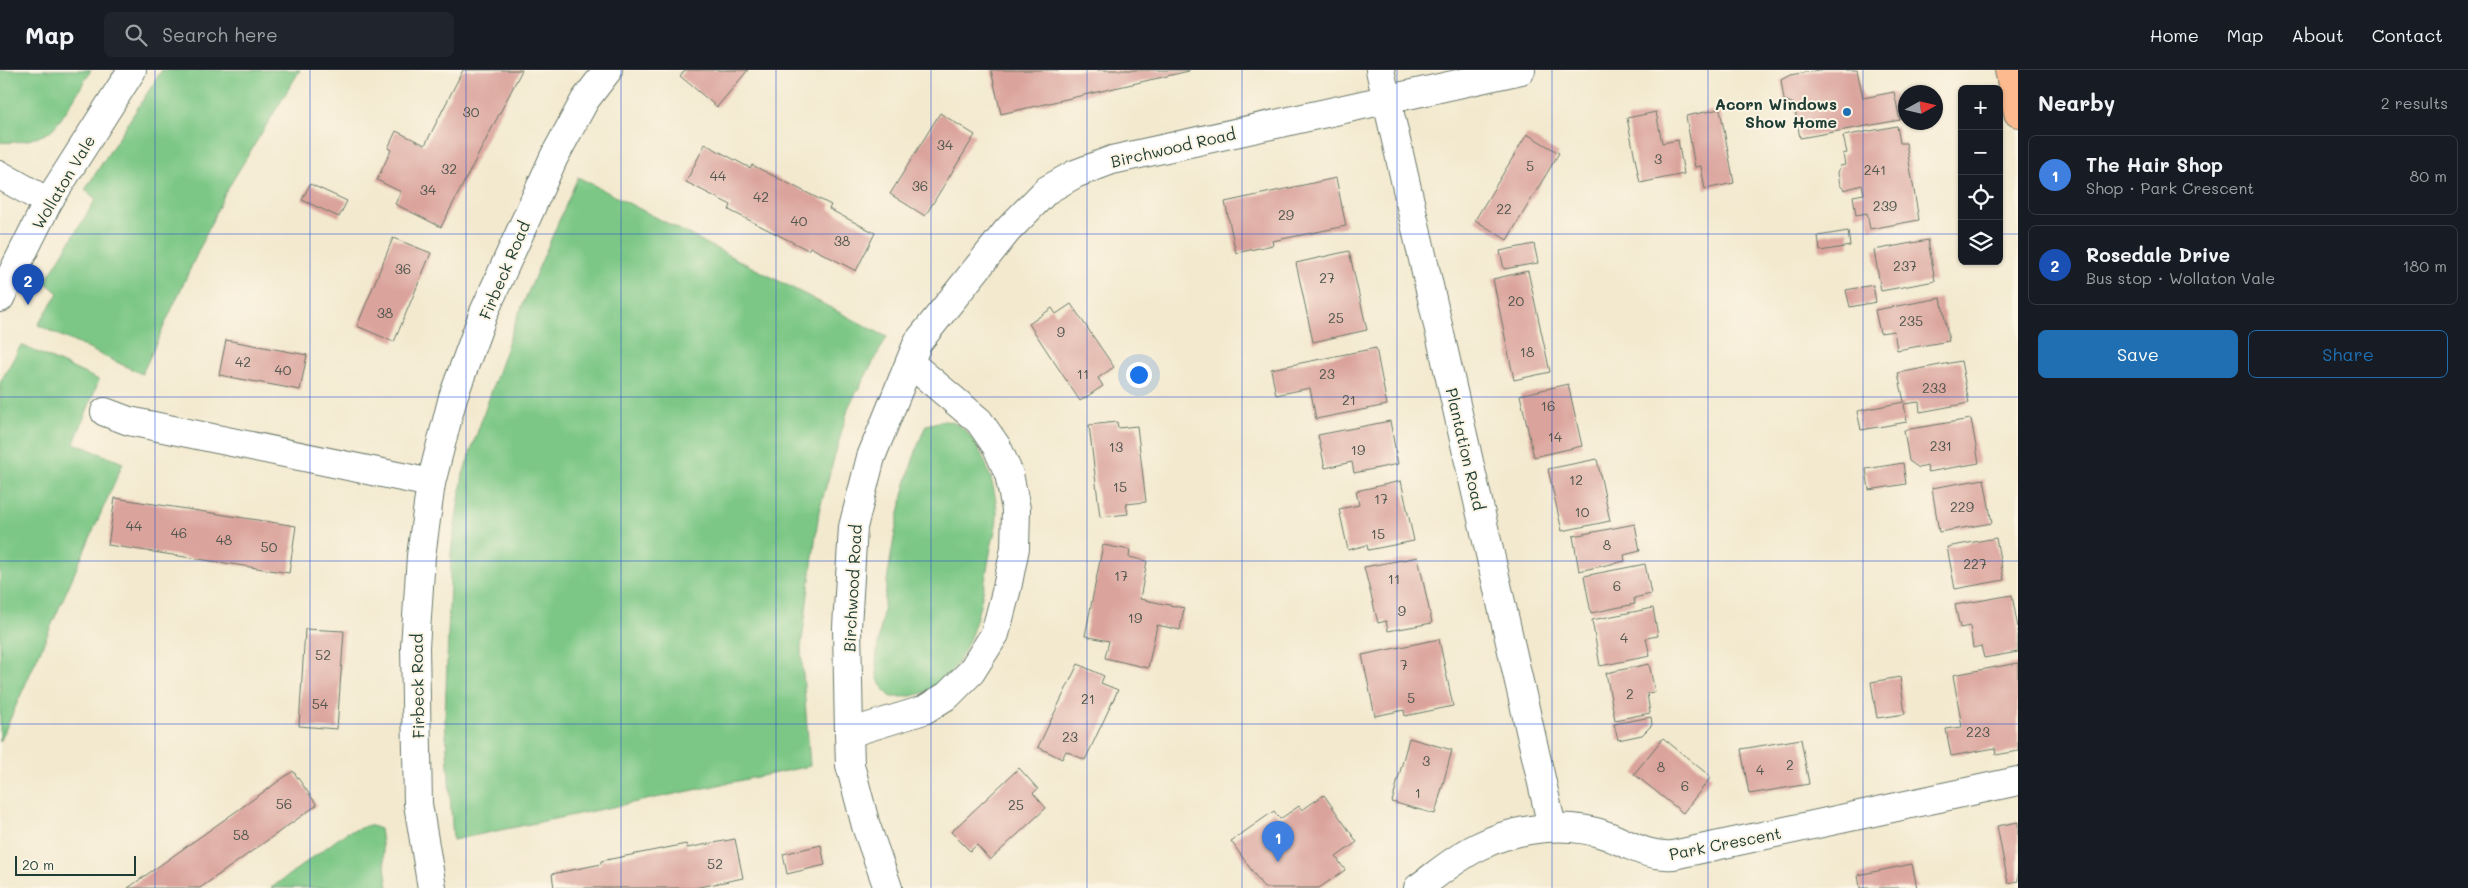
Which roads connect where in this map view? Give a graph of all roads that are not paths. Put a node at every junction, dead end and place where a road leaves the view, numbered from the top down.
1 (132, 70) edge
2 (608, 70) edge
3 (1380, 70) edge
4 (1521, 70) edge
5 (2009, 70) edge
6 (1387, 101) junction
7 (2018, 113) edge
8 (0, 175) edge
9 (48, 202) junction
10 (0, 298) edge
11 (910, 363) junction
12 (105, 412) dead end
13 (430, 483) junction
14 (849, 733) junction
15 (2018, 780) edge
16 (1552, 827) junction
17 (432, 888) edge
18 (888, 888) edge
19 (1418, 888) edge

1 - 9 street, Wollaton Vale
2 - 13 street, Firbeck Road
3 - 6 street, Plantation Road
4 - 6 street, Birchwood Road
5 - 7 main road
6 - 11 street, Birchwood Road
6 - 16 street, Plantation Road
8 - 9 street
9 - 10 street, Wollaton Vale
11 - 14 street, Birchwood Road
11 - 14 street
12 - 13 street
13 - 17 street, Firbeck Road
14 - 18 street, Birchwood Road
15 - 16 street, Park Crescent
16 - 19 street, Park Crescent

